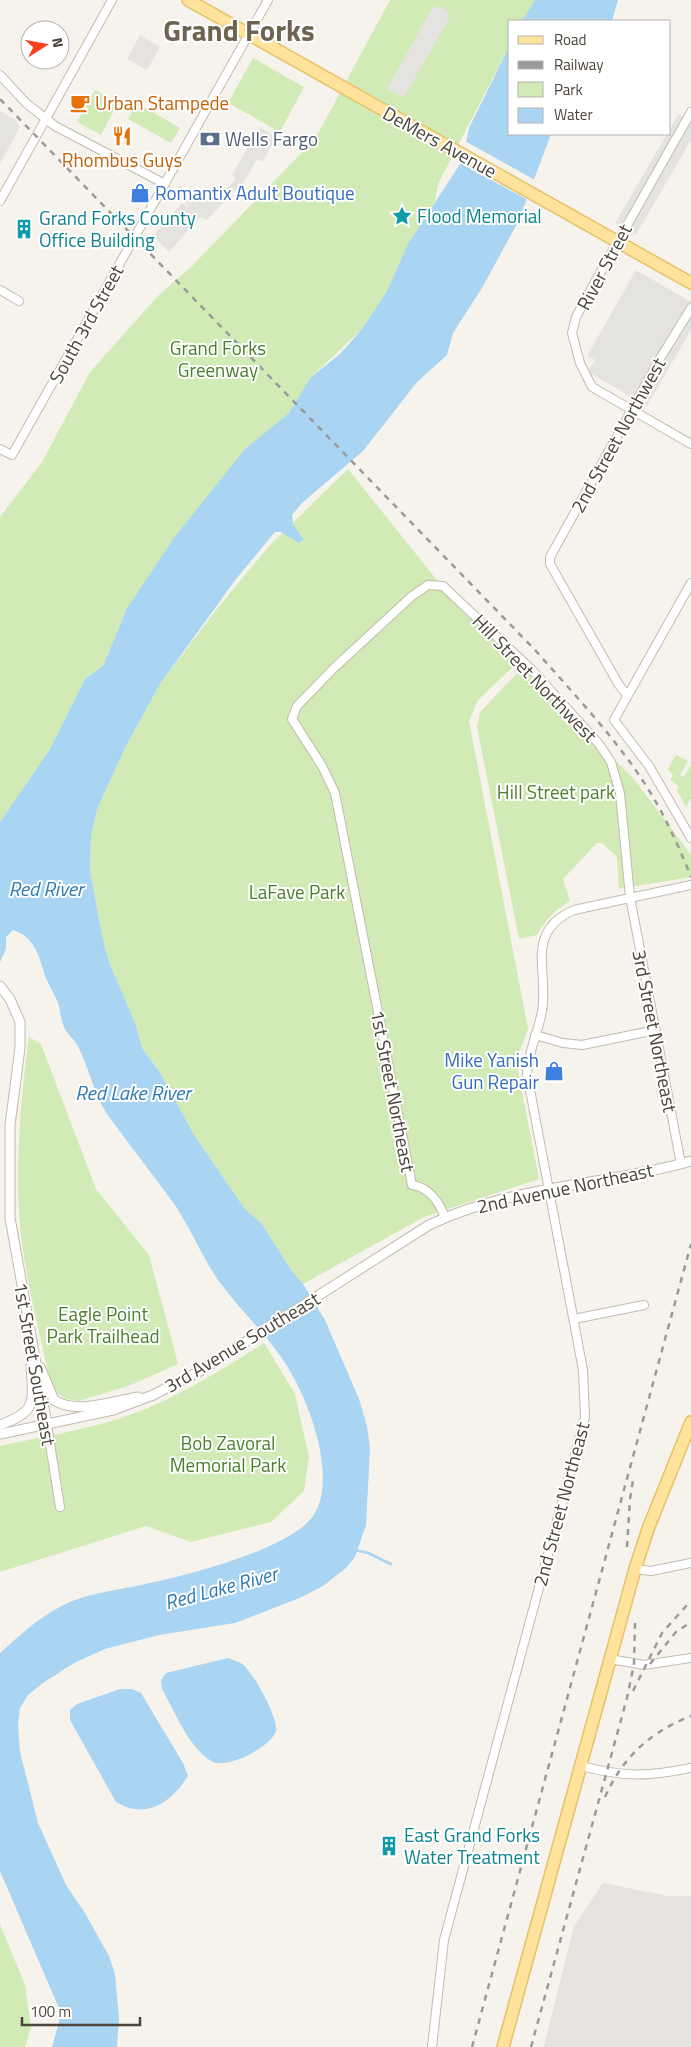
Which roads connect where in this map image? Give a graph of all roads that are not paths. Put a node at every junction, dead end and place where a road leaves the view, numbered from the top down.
1 (112, 0) edge
2 (188, 0) edge
3 (268, 0) edge
4 (248, 36) junction
5 (0, 75) edge
6 (691, 112) edge
7 (46, 120) junction
8 (165, 184) junction
9 (0, 202) edge
10 (617, 241) junction
11 (691, 283) edge
12 (0, 290) edge
13 (20, 301) dead end
14 (691, 308) edge
15 (630, 411) junction
16 (691, 444) edge
17 (0, 449) edge
18 (691, 584) edge
19 (627, 695) junction
20 (691, 838) edge
21 (691, 885) edge
22 (630, 897) junction
23 (365, 950) joint
24 (0, 986) edge
25 (656, 1030) junction
26 (535, 1034) junction
27 (691, 1161) edge
28 (681, 1164) junction
29 (548, 1189) junction
30 (445, 1218) junction
31 (414, 1236) joint
32 (644, 1305) dead end
33 (574, 1319) junction
34 (30, 1336) junction
35 (111, 1406) junction
36 (691, 1422) edge
37 (0, 1425) edge
38 (47, 1425) junction
39 (0, 1434) edge
40 (60, 1508) dead end
41 (691, 1563) edge
42 (635, 1569) junction
43 (691, 1658) edge
44 (610, 1659) junction
45 (581, 1766) junction
46 (691, 1768) edge
47 (432, 2047) edge
48 (503, 2047) edge

1 - 7 street
2 - 4 main road, DeMers Avenue
3 - 4 street, South 3rd Street
4 - 8 street, South 3rd Street
4 - 10 main road, DeMers Avenue
5 - 7 street
6 - 10 street, River Street
7 - 8 street
7 - 9 street
8 - 17 street, South 3rd Street
10 - 11 main road, DeMers Avenue
10 - 15 street, River Street
12 - 13 street
14 - 15 street, 2nd Street Northwest
15 - 16 street, River Street
15 - 19 street, 2nd Street Northwest
18 - 19 street
19 - 20 street
21 - 22 street
22 - 23 street, Hill Street Northwest
22 - 25 street, 3rd Street Northeast
22 - 26 street, 2nd Street Northeast
23 - 30 street, 1st Street Northeast
24 - 34 street, 1st Street Southeast
25 - 26 street
25 - 28 street, 3rd Street Northeast
26 - 29 street, 2nd Street Northeast
27 - 28 street, 2nd Avenue Northeast
28 - 29 street, 2nd Avenue Northeast
29 - 30 street, 2nd Avenue Northeast
29 - 33 street, 2nd Street Northeast
30 - 31 street, 2nd Avenue Northeast
31 - 35 street, 3rd Avenue Southeast
32 - 33 street
33 - 47 street, 2nd Street Northeast
34 - 35 street
34 - 37 street
34 - 38 street, 1st Street Southeast
35 - 38 street, 3rd Avenue Southeast
36 - 42 main road
38 - 39 street, 3rd Avenue Southeast
38 - 40 street, 1st Street Southeast
41 - 42 street
42 - 44 main road
43 - 44 street
44 - 45 main road
45 - 46 street
45 - 48 main road

